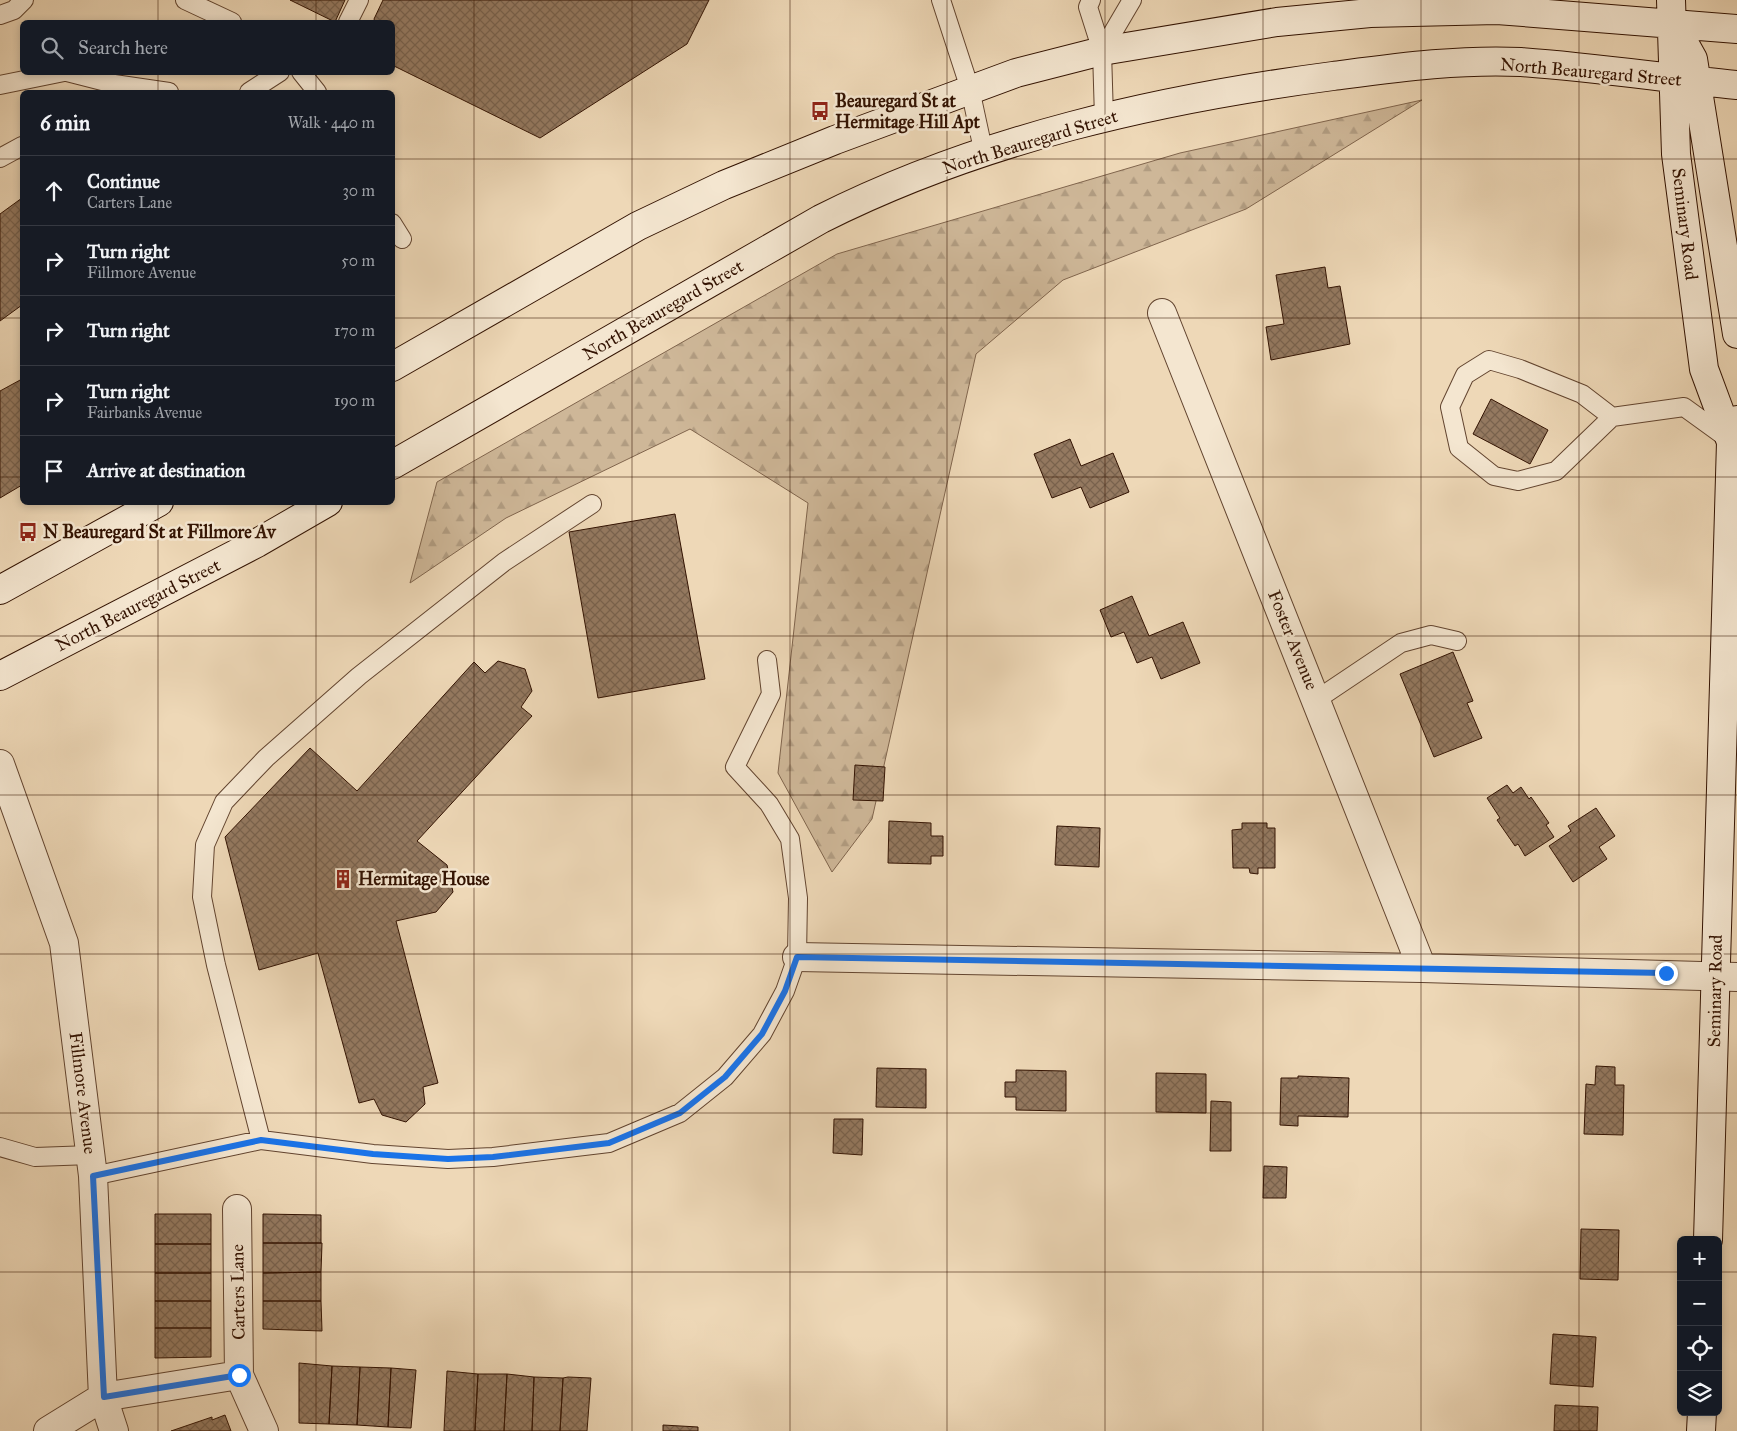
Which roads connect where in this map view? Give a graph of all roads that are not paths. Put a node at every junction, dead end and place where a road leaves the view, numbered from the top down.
1 (24, 0) edge
2 (185, 0) edge
3 (359, 0) edge
4 (941, 0) edge
5 (1091, 0) edge
6 (1132, 0) edge
7 (1506, 5) edge
8 (1672, 12) edge
9 (0, 15) edge
10 (228, 20) edge
11 (349, 20) edge
12 (1737, 29) edge
13 (1102, 51) junction
14 (51, 75) edge
15 (78, 75) edge
16 (275, 75) edge
17 (303, 75) edge
18 (1685, 80) junction
19 (0, 85) edge
20 (1737, 85) edge
21 (970, 89) junction
22 (155, 90) edge
23 (252, 90) edge
24 (315, 90) edge
25 (1104, 118) junction
26 (20, 147) edge
27 (984, 154) junction
28 (0, 158) edge
29 (395, 228) edge
30 (402, 239) dead end
31 (1162, 313) dead end
32 (1737, 334) edge
33 (395, 364) edge
34 (1612, 418) junction
35 (1735, 433) edge
36 (395, 463) edge
37 (592, 504) dead end
38 (154, 505) edge
39 (323, 505) edge
40 (0, 590) edge
41 (1457, 640) dead end
42 (767, 660) dead end
43 (0, 676) edge
44 (1316, 700) junction
45 (0, 764) edge
46 (797, 957) junction
47 (1422, 968) junction
48 (1726, 976) edge
49 (261, 1140) junction
50 (0, 1147) edge
51 (92, 1165) junction
52 (237, 1209) dead end
53 (1708, 1236) edge
54 (239, 1375) junction
55 (104, 1397) junction
56 (1702, 1416) edge
57 (48, 1431) edge
58 (114, 1431) edge
59 (264, 1431) edge
60 (1701, 1431) edge

1 - 9 lane
2 - 10 lane
3 - 11 lane
4 - 21 lane
5 - 13 lane
6 - 13 lane
7 - 8 main road
7 - 13 main road
8 - 12 main road
8 - 18 main road, Seminary Road
13 - 21 main road
13 - 25 lane
14 - 19 lane
15 - 22 lane
16 - 23 lane
17 - 24 lane
18 - 20 main road, North Beauregard Street
18 - 25 main road, North Beauregard Street
18 - 32 main road
18 - 35 main road, Seminary Road
21 - 27 lane
21 - 33 main road
25 - 27 main road, North Beauregard Street
26 - 28 lane
27 - 36 main road, North Beauregard Street
29 - 30 lane
31 - 44 main road, Foster Avenue
34 - 34 lane
34 - 35 lane
35 - 48 main road, Seminary Road
37 - 49 lane
38 - 40 main road
39 - 43 main road, North Beauregard Street
41 - 44 lane
42 - 46 lane
44 - 47 main road, Foster Avenue
45 - 51 main road, Fillmore Avenue
46 - 47 main road
46 - 49 lane
47 - 48 main road
48 - 53 main road, Seminary Road
49 - 51 lane
50 - 51 lane
51 - 55 main road, Fillmore Avenue
52 - 54 main road, Carters Lane
54 - 55 main road
54 - 59 main road, Carters Lane
55 - 57 main road
55 - 58 main road, Fillmore Avenue
56 - 60 main road

